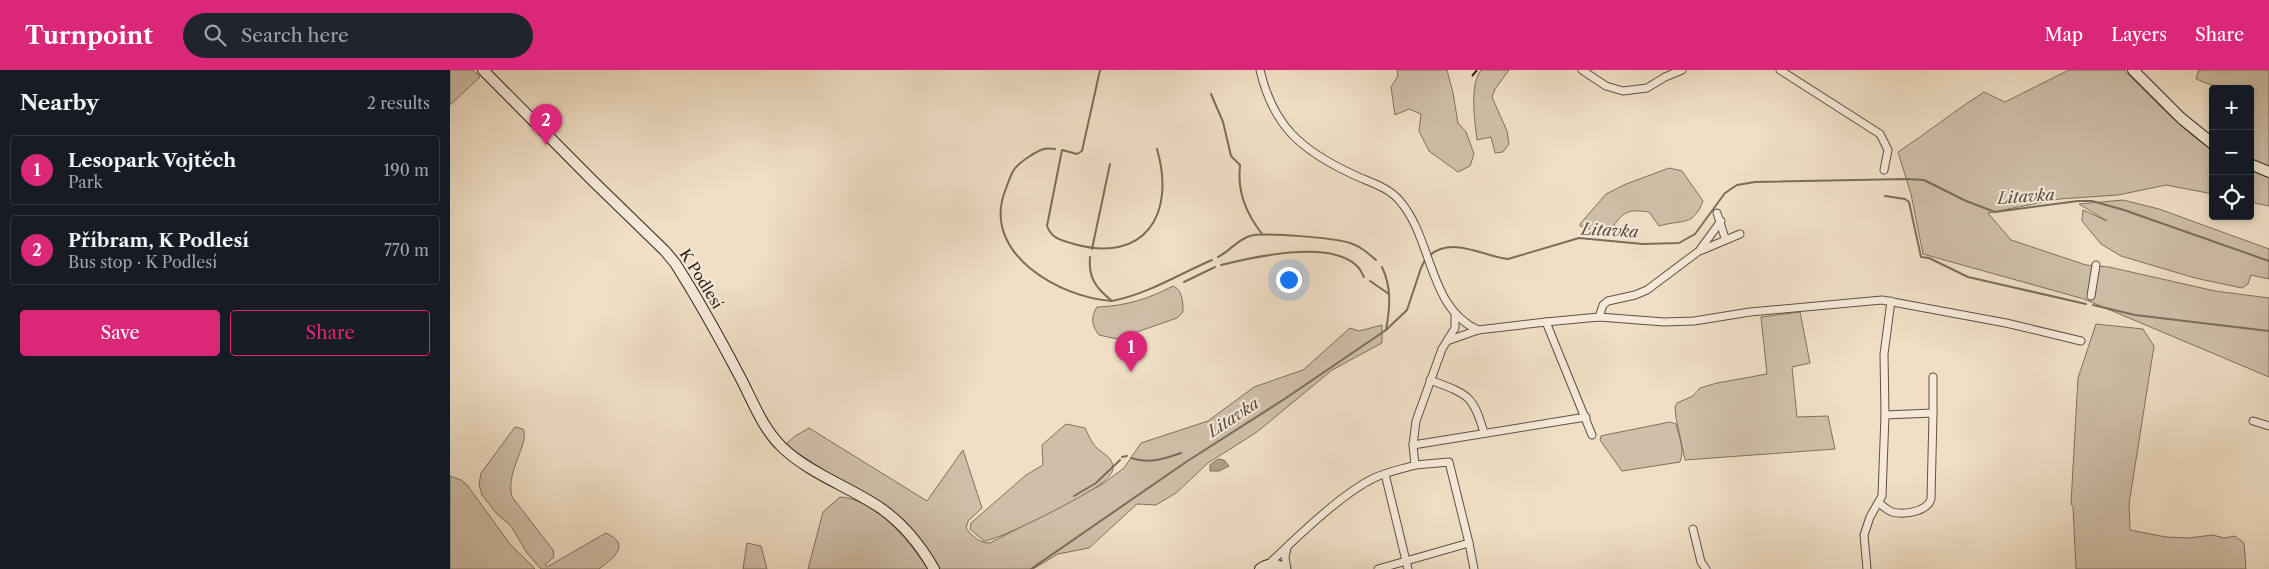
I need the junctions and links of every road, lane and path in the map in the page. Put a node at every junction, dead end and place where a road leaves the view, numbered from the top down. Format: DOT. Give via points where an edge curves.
graph roads {
  1 [pos="484,70"];
  2 [pos="1260,70"];
  3 [pos="1582,70"];
  4 [pos="1682,70"];
  5 [pos="1780,70"];
  6 [pos="2133,70"];
  7 [pos="2209,141"];
  8 [pos="2254,166"];
  9 [pos="1884,170"];
  10 [pos="2269,172"];
  11 [pos="1717,213"];
  12 [pos="1721,221"];
  13 [pos="1740,234"];
  14 [pos="1726,238"];
  15 [pos="1699,251"];
  16 [pos="2096,265"];
  17 [pos="2091,296"];
  18 [pos="1891,301"];
  19 [pos="1455,316"];
  20 [pos="1599,317"];
  21 [pos="1546,322"];
  22 [pos="1478,330"];
  23 [pos="2081,340"];
  24 [pos="1446,341"];
  25 [pos="1933,377"];
  26 [pos="1430,380"];
  27 [pos="1933,413"];
  28 [pos="1885,415"];
  29 [pos="1586,417"];
  30 [pos="2253,421"];
  31 [pos="2269,426"];
  32 [pos="1484,433"];
  33 [pos="1592,435"];
  34 [pos="1413,444"];
  35 [pos="1415,465"];
  36 [pos="1385,474"];
  37 [pos="1879,503"];
  38 [pos="1693,529"];
  39 [pos="1469,544"];
  40 [pos="1287,548"];
  41 [pos="1407,565"];
  42 [pos="1264,567"];
  43 [pos="934,569"];
  44 [pos="1286,569"];
  45 [pos="1378,569"];
  46 [pos="1474,569"];
  47 [pos="1706,569"];
  48 [pos="1867,569"];
  1 -- 43 [label="street, K Podlesí" via="592,181 666,251 698,300 768,430 782,447 896,521 913,538"];
  2 -- 19 [label="street" via="1274,111 1290,132 1331,162 1390,192 1405,209 1426,248 1443,296"];
  3 -- 4 [label="street" via="1606,86 1623,91 1647,88"];
  5 -- 9 [label="street" via="1880,134 1888,150"];
  6 -- 7 [label="street" via="2180,118"];
  8 -- 10 [label="street"];
  11 -- 12 [label="street"];
  12 -- 14 [label="street"];
  12 -- 15 [label="street"];
  13 -- 14 [label="street"];
  14 -- 15 [label="street"];
  15 -- 20 [label="street" via="1641,293 1608,301"];
  16 -- 17 [label="street"];
  18 -- 20 [label="street" via="1750,312 1694,321"];
  18 -- 23 [label="street"];
  18 -- 28 [label="street" via="1884,354"];
  19 -- 22 [label="street"];
  19 -- 24 [label="street" via="1455,328"];
  20 -- 21 [label="street"];
  21 -- 22 [label="street"];
  21 -- 29 [label="street"];
  22 -- 24 [label="street"];
  24 -- 26 [label="street"];
  25 -- 27 [label="street"];
  26 -- 32 [label="street" via="1462,392 1469,398 1476,407"];
  26 -- 34 [label="street" via="1416,421"];
  27 -- 28 [label="street"];
  27 -- 37 [label="street" via="1929,504 1922,509 1895,512"];
  28 -- 37 [label="street" via="1882,496"];
  29 -- 32 [label="street"];
  29 -- 33 [label="street"];
  30 -- 31 [label="street"];
  32 -- 34 [label="street"];
  34 -- 35 [label="street"];
  35 -- 36 [label="street"];
  35 -- 39 [label="street" via="1450,462"];
  36 -- 40 [label="street" via="1357,489"];
  36 -- 41 [label="street"];
  37 -- 48 [label="street" via="1864,534"];
  38 -- 47 [label="street" via="1701,562"];
  39 -- 41 [label="street"];
  39 -- 46 [label="street"];
  40 -- 42 [label="street"];
  40 -- 44 [label="street"];
  41 -- 45 [label="street"];
  42 -- 44 [label="street" via="1274,564"];
}
